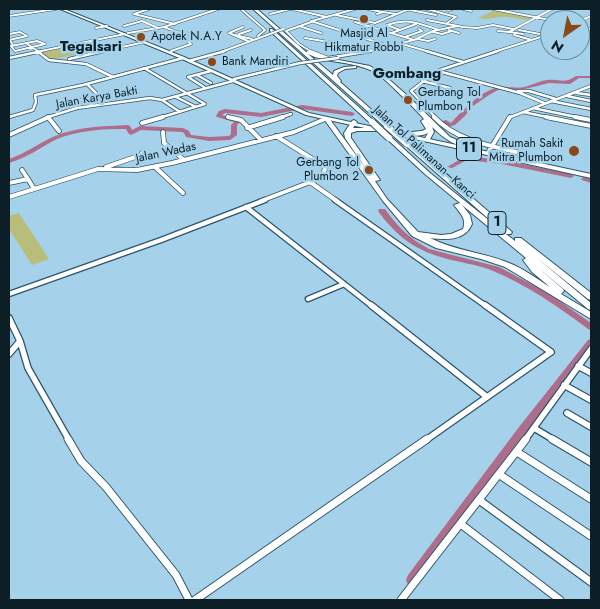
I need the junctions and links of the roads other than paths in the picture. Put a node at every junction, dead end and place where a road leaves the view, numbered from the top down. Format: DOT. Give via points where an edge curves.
graph roads {
  1 [pos="56,9"];
  2 [pos="64,9"];
  3 [pos="149,9"];
  4 [pos="218,9"];
  5 [pos="241,9"];
  6 [pos="248,9"];
  7 [pos="255,9"];
  8 [pos="291,9"];
  9 [pos="355,9"];
  10 [pos="368,9"];
  11 [pos="407,9"];
  12 [pos="426,9"];
  13 [pos="442,9"];
  14 [pos="452,9"];
  15 [pos="463,9"];
  16 [pos="494,9"];
  17 [pos="552,9"];
  18 [pos="448,10"];
  19 [pos="435,11"];
  20 [pos="471,11"];
  21 [pos="382,12"];
  22 [pos="442,12"];
  23 [pos="270,14"];
  24 [pos="336,14"];
  25 [pos="377,14"];
  26 [pos="395,15"];
  27 [pos="436,15"];
  28 [pos="9,16"];
  29 [pos="84,16"];
  30 [pos="328,17"];
  31 [pos="535,17"];
  32 [pos="540,18"];
  33 [pos="358,20"];
  34 [pos="399,20"];
  35 [pos="427,20"];
  36 [pos="312,21"];
  37 [pos="381,22"];
  38 [pos="420,22"];
  39 [pos="376,23"];
  40 [pos="175,24"];
  41 [pos="391,24"];
  42 [pos="446,24"];
  43 [pos="387,25"];
  44 [pos="107,26"];
  45 [pos="124,26"];
  46 [pos="298,26"];
  47 [pos="458,26"];
  48 [pos="164,27"];
  49 [pos="243,27"];
  50 [pos="463,27"];
  51 [pos="9,28"];
  52 [pos="96,28"];
  53 [pos="159,28"];
  54 [pos="419,29"];
  55 [pos="513,29"];
  56 [pos="251,30"];
  57 [pos="400,30"];
  58 [pos="439,30"];
  59 [pos="450,30"];
  60 [pos="472,30"];
  61 [pos="498,31"];
  62 [pos="283,32"];
  63 [pos="433,32"];
  64 [pos="509,32"];
  65 [pos="321,33"];
  66 [pos="391,33"];
  67 [pos="460,33"];
  68 [pos="12,34"];
  69 [pos="127,34"];
  70 [pos="189,34"];
  71 [pos="238,34"];
  72 [pos="523,34"];
  73 [pos="235,35"];
  74 [pos="513,35"];
  75 [pos="540,35"];
  76 [pos="25,37"];
  77 [pos="407,37"];
  78 [pos="424,37"];
  79 [pos="16,38"];
  80 [pos="184,38"];
  81 [pos="305,38"];
  82 [pos="540,38"];
  83 [pos="252,39"];
  84 [pos="416,39"];
  85 [pos="435,39"];
  86 [pos="9,40"];
  87 [pos="441,40"];
  88 [pos="532,40"];
  89 [pos="31,42"];
  90 [pos="144,42"];
  91 [pos="247,42"];
  92 [pos="25,43"];
  93 [pos="402,44"];
  94 [pos="13,45"];
  95 [pos="388,46"];
  96 [pos="33,50"];
  97 [pos="361,51"];
  98 [pos="171,52"];
  99 [pos="346,55"];
  100 [pos="9,58"];
  101 [pos="183,58"];
  102 [pos="69,59"];
  103 [pos="190,61"];
  104 [pos="463,62"];
  105 [pos="144,68"];
  106 [pos="210,70"];
  107 [pos="437,71"];
  108 [pos="197,74"];
  109 [pos="113,77"];
  110 [pos="233,80"];
  111 [pos="422,81"];
  112 [pos="211,83"];
  113 [pos="87,84"];
  114 [pos="591,86"];
  115 [pos="204,87"];
  116 [pos="514,91"];
  117 [pos="445,92"];
  118 [pos="576,92"];
  119 [pos="189,93"];
  120 [pos="97,94"];
  121 [pos="354,95"];
  122 [pos="176,96"];
  123 [pos="564,96"];
  124 [pos="591,96"];
  125 [pos="556,99"];
  126 [pos="162,100"];
  127 [pos="407,100"];
  128 [pos="551,101"];
  129 [pos="591,101"];
  130 [pos="544,103"];
  131 [pos="92,105"];
  132 [pos="58,106"];
  133 [pos="196,107"];
  134 [pos="531,108"];
  135 [pos="294,109"];
  136 [pos="591,109"];
  137 [pos="180,112"];
  138 [pos="522,112"];
  139 [pos="48,116"];
  140 [pos="572,116"];
  141 [pos="9,117"];
  142 [pos="228,117"];
  143 [pos="326,120"];
  144 [pos="591,120"];
  145 [pos="569,121"];
  146 [pos="142,123"];
  147 [pos="350,123"];
  148 [pos="431,126"];
  149 [pos="591,126"];
  150 [pos="247,128"];
  151 [pos="376,129"];
  152 [pos="59,132"];
  153 [pos="163,132"];
  154 [pos="294,132"];
  155 [pos="10,133"];
  156 [pos="347,133"];
  157 [pos="410,134"];
  158 [pos="276,136"];
  159 [pos="260,139"];
  160 [pos="284,140"];
  161 [pos="430,140"];
  162 [pos="344,142"];
  163 [pos="407,144"];
  164 [pos="467,146"];
  165 [pos="490,149"];
  166 [pos="142,153"];
  167 [pos="184,160"];
  168 [pos="155,167"];
  169 [pos="103,168"];
  170 [pos="22,170"];
  171 [pos="428,174"];
  172 [pos="591,175"];
  173 [pos="28,179"];
  174 [pos="310,182"];
  175 [pos="9,184"];
  176 [pos="34,190"];
  177 [pos="183,193"];
  178 [pos="9,197"];
  179 [pos="246,207"];
  180 [pos="344,284"];
  181 [pos="9,294"];
  182 [pos="591,297"];
  183 [pos="308,299"];
  184 [pos="589,312"];
  185 [pos="9,318"];
  186 [pos="19,343"];
  187 [pos="9,348"];
  188 [pos="591,350"];
  189 [pos="9,354"];
  190 [pos="578,366"];
  191 [pos="591,373"];
  192 [pos="564,385"];
  193 [pos="487,397"];
  194 [pos="591,400"];
  195 [pos="567,413"];
  196 [pos="591,427"];
  197 [pos="534,428"];
  198 [pos="518,452"];
  199 [pos="591,462"];
  200 [pos="500,474"];
  201 [pos="591,499"];
  202 [pos="479,500"];
  203 [pos="462,525"];
  204 [pos="591,536"];
  205 [pos="591,582"];
  206 [pos="189,600"];
  207 [pos="195,600"];
  208 [pos="401,600"];
  209 [pos="560,600"];
  1 -- 28 [label="street"];
  2 -- 29 [label="highway, 11"];
  3 -- 40 [label="street" via="134,14"];
  4 -- 40 [label="street"];
  5 -- 83 [label="street" via="266,31"];
  6 -- 171 [label="highway, Jalan Tol Palimanan–Kanci / 1, bridge"];
  7 -- 62 [label="highway, Jalan Tol Palimanan–Kanci / 1"];
  8 -- 23 [label="street"];
  8 -- 30 [label="street"];
  9 -- 24 [label="street"];
  10 -- 21 [label="street"];
  11 -- 26 [label="street"];
  11 -- 27 [label="street"];
  12 -- 19 [label="street"];
  13 -- 19 [label="street"];
  14 -- 18 [label="street"];
  15 -- 20 [label="street"];
  16 -- 31 [label="street"];
  17 -- 31 [label="street"];
  19 -- 22 [label="street"];
  21 -- 25 [label="street"];
  21 -- 26 [label="street"];
  22 -- 27 [label="street"];
  22 -- 42 [label="street" via="456,17"];
  24 -- 30 [label="street"];
  24 -- 33 [label="street"];
  26 -- 34 [label="street" via="400,17"];
  26 -- 37 [label="street"];
  27 -- 35 [label="street"];
  29 -- 44 [label="highway, 11"];
  29 -- 69 [label="highway, 11"];
  30 -- 36 [label="street"];
  31 -- 32 [label="street"];
  31 -- 55 [label="street"];
  33 -- 39 [label="street"];
  33 -- 66 [label="street" via="355,22"];
  34 -- 38 [label="street"];
  34 -- 41 [label="street"];
  35 -- 38 [label="street"];
  35 -- 42 [label="street"];
  36 -- 46 [label="street"];
  36 -- 62 [label="street"];
  36 -- 95 [label="street"];
  37 -- 39 [label="street"];
  37 -- 41 [label="street"];
  38 -- 57 [label="street"];
  38 -- 58 [label="street"];
  39 -- 43 [label="street"];
  40 -- 48 [label="street"];
  41 -- 43 [label="street"];
  42 -- 47 [label="street"];
  43 -- 57 [label="street"];
  44 -- 52 [label="street"];
  44 -- 69 [label="highway, 11"];
  45 -- 53 [label="street" via="143,21"];
  46 -- 65 [label="street"];
  46 -- 99 [label="street" via="286,31 312,52 329,58"];
  47 -- 50 [label="street"];
  47 -- 59 [label="street"];
  48 -- 53 [label="street"];
  48 -- 70 [label="street"];
  49 -- 73 [label="street" via="229,33"];
  50 -- 55 [label="street" via="493,25"];
  50 -- 60 [label="street"];
  51 -- 68 [label="street"];
  53 -- 69 [label="street"];
  54 -- 77 [label="street" via="422,30"];
  55 -- 64 [label="street"];
  55 -- 75 [label="street"];
  56 -- 71 [label="street"];
  57 -- 66 [label="street"];
  58 -- 59 [label="street"];
  58 -- 63 [label="street"];
  59 -- 63 [label="street" via="442,34"];
  59 -- 67 [label="street"];
  61 -- 64 [label="street"];
  62 -- 91 [label="street, bridge"];
  62 -- 121 [label="highway, Jalan Tol Palimanan–Kanci / 1"];
  62 -- 127 [label="highway" via="317,56 373,70"];
  63 -- 78 [label="street"];
  64 -- 72 [label="street"];
  66 -- 77 [label="street"];
  68 -- 76 [label="street" via="20,32"];
  68 -- 79 [label="street"];
  69 -- 90 [label="highway, 11"];
  69 -- 96 [label="street" via="84,44"];
  69 -- 98 [label="highway, 11"];
  71 -- 73 [label="street"];
  71 -- 83 [label="street"];
  73 -- 91 [label="street"];
  74 -- 88 [label="street"];
  76 -- 79 [label="street"];
  76 -- 89 [label="street"];
  77 -- 84 [label="street"];
  78 -- 84 [label="street"];
  78 -- 85 [label="street"];
  79 -- 86 [label="street"];
  80 -- 98 [label="street" via="191,44"];
  81 -- 97 [label="street"];
  82 -- 88 [label="street"];
  83 -- 91 [label="street"];
  84 -- 85 [label="street"];
  84 -- 93 [label="street"];
  85 -- 87 [label="street"];
  86 -- 94 [label="street"];
  88 -- 104 [label="street"];
  89 -- 92 [label="street"];
  89 -- 96 [label="street" via="45,44"];
  90 -- 101 [label="highway, 11"];
  90 -- 102 [label="street"];
  91 -- 103 [label="street"];
  92 -- 94 [label="street"];
  92 -- 96 [label="street"];
  93 -- 95 [label="street"];
  93 -- 104 [label="street"];
  94 -- 96 [label="street" via="15,50"];
  95 -- 97 [label="street"];
  96 -- 100 [label="street"];
  96 -- 109 [label="street" via="49,60 86,64"];
  97 -- 99 [label="street"];
  98 -- 103 [label="highway, 11"];
  99 -- 110 [label="street, Jalan Karya Bakti, bridge" via="247,74"];
  101 -- 103 [label="highway, 11"];
  101 -- 105 [label="street"];
  103 -- 106 [label="highway, 11"];
  104 -- 107 [label="street"];
  105 -- 109 [label="street"];
  105 -- 119 [label="street, Jalan Karya Bakti"];
  106 -- 108 [label="street"];
  106 -- 110 [label="highway, 11"];
  107 -- 111 [label="street"];
  107 -- 116 [label="street"];
  108 -- 112 [label="street"];
  108 -- 115 [label="street" via="188,78"];
  109 -- 113 [label="street"];
  110 -- 119 [label="street, Jalan Karya Bakti"];
  110 -- 135 [label="highway, 11"];
  111 -- 117 [label="street" via="450,88"];
  111 -- 165 [label="street" via="411,91 442,125 462,138"];
  113 -- 120 [label="street"];
  113 -- 141 [label="street" via="35,95 32,111"];
  114 -- 118 [label="street"];
  116 -- 125 [label="street" via="529,91"];
  116 -- 130 [label="street"];
  118 -- 123 [label="street"];
  118 -- 124 [label="street"];
  119 -- 122 [label="street, Jalan Karya Bakti"];
  119 -- 133 [label="street, Jalan Karya Bakti" via="205,104"];
  121 -- 127 [label="highway" via="336,78 338,70 352,67 372,70"];
  121 -- 163 [label="highway, Jalan Tol Palimanan–Kanci / 1, bridge"];
  122 -- 126 [label="street, Jalan Karya Bakti"];
  122 -- 133 [label="street"];
  123 -- 125 [label="street"];
  123 -- 129 [label="street"];
  125 -- 128 [label="street"];
  126 -- 131 [label="street, Jalan Karya Bakti" via="150,98"];
  126 -- 137 [label="street"];
  127 -- 148 [label="highway"];
  128 -- 130 [label="street"];
  128 -- 136 [label="street"];
  130 -- 134 [label="street"];
  131 -- 132 [label="street" via="83,99"];
  131 -- 139 [label="street, Jalan Karya Bakti"];
  133 -- 137 [label="street"];
  134 -- 138 [label="street"];
  134 -- 140 [label="street"];
  135 -- 143 [label="highway, 11"];
  135 -- 150 [label="street"];
  137 -- 146 [label="street"];
  138 -- 145 [label="street"];
  138 -- 165 [label="street" via="510,117"];
  139 -- 152 [label="street"];
  139 -- 155 [label="street, Jalan Karya Bakti"];
  140 -- 144 [label="street"];
  140 -- 145 [label="street"];
  142 -- 150 [label="street" via="241,120"];
  143 -- 147 [label="highway, 11"];
  143 -- 154 [label="street, Jalan Wadas"];
  143 -- 162 [label="highway"];
  145 -- 149 [label="street"];
  147 -- 151 [label="highway, 11"];
  147 -- 156 [label="highway"];
  147 -- 157 [label="highway, 11"];
  147 -- 162 [label="highway" via="343,132"];
  148 -- 157 [label="highway" via="424,133"];
  148 -- 161 [label="highway"];
  148 -- 164 [label="highway"];
  150 -- 159 [label="street"];
  151 -- 156 [label="highway" via="356,129"];
  151 -- 161 [label="highway, 11"];
  153 -- 167 [label="street" via="164,143"];
  154 -- 158 [label="street, Jalan Wadas"];
  154 -- 160 [label="street"];
  156 -- 171 [label="highway" via="413,229 434,237 462,234 469,224 467,216"];
  157 -- 161 [label="highway, 11"];
  158 -- 159 [label="street, Jalan Wadas"];
  158 -- 160 [label="street"];
  159 -- 167 [label="street, Jalan Wadas"];
  160 -- 174 [label="street" via="324,166 322,176"];
  161 -- 164 [label="highway, 11"];
  161 -- 172 [label="highway, 11"];
  162 -- 184 [label="highway" via="385,200 415,234 439,246 508,265"];
  163 -- 182 [label="highway, Jalan Tol Palimanan–Kanci / 1" via="492,220"];
  164 -- 165 [label="highway, 11"];
  165 -- 172 [label="highway, 11"];
  166 -- 169 [label="street"];
  167 -- 168 [label="street, Jalan Wadas"];
  168 -- 169 [label="street, Jalan Wadas"];
  168 -- 177 [label="street"];
  169 -- 176 [label="street, Jalan Wadas"];
  170 -- 173 [label="street"];
  171 -- 184 [label="highway, Jalan Tol Palimanan–Kanci / 1" via="520,249 536,270"];
  173 -- 175 [label="street"];
  173 -- 176 [label="street"];
  174 -- 179 [label="street"];
  174 -- 193 [label="street" via="551,352"];
  176 -- 178 [label="street, Jalan Wadas"];
  179 -- 180 [label="street"];
  179 -- 181 [label="street"];
  180 -- 183 [label="street"];
  180 -- 193 [label="street"];
  185 -- 186 [label="street"];
  186 -- 187 [label="street"];
  186 -- 189 [label="street"];
  186 -- 206 [label="street" via="28,368 81,461 176,574"];
  188 -- 190 [label="street"];
  190 -- 191 [label="street"];
  190 -- 192 [label="street"];
  192 -- 194 [label="street"];
  192 -- 197 [label="street"];
  193 -- 207 [label="street"];
  195 -- 196 [label="street"];
  197 -- 198 [label="street"];
  197 -- 199 [label="street"];
  198 -- 200 [label="street"];
  198 -- 201 [label="street"];
  200 -- 202 [label="street"];
  200 -- 204 [label="street"];
  202 -- 203 [label="street"];
  202 -- 205 [label="street"];
  203 -- 208 [label="street"];
  203 -- 209 [label="street"];
}
